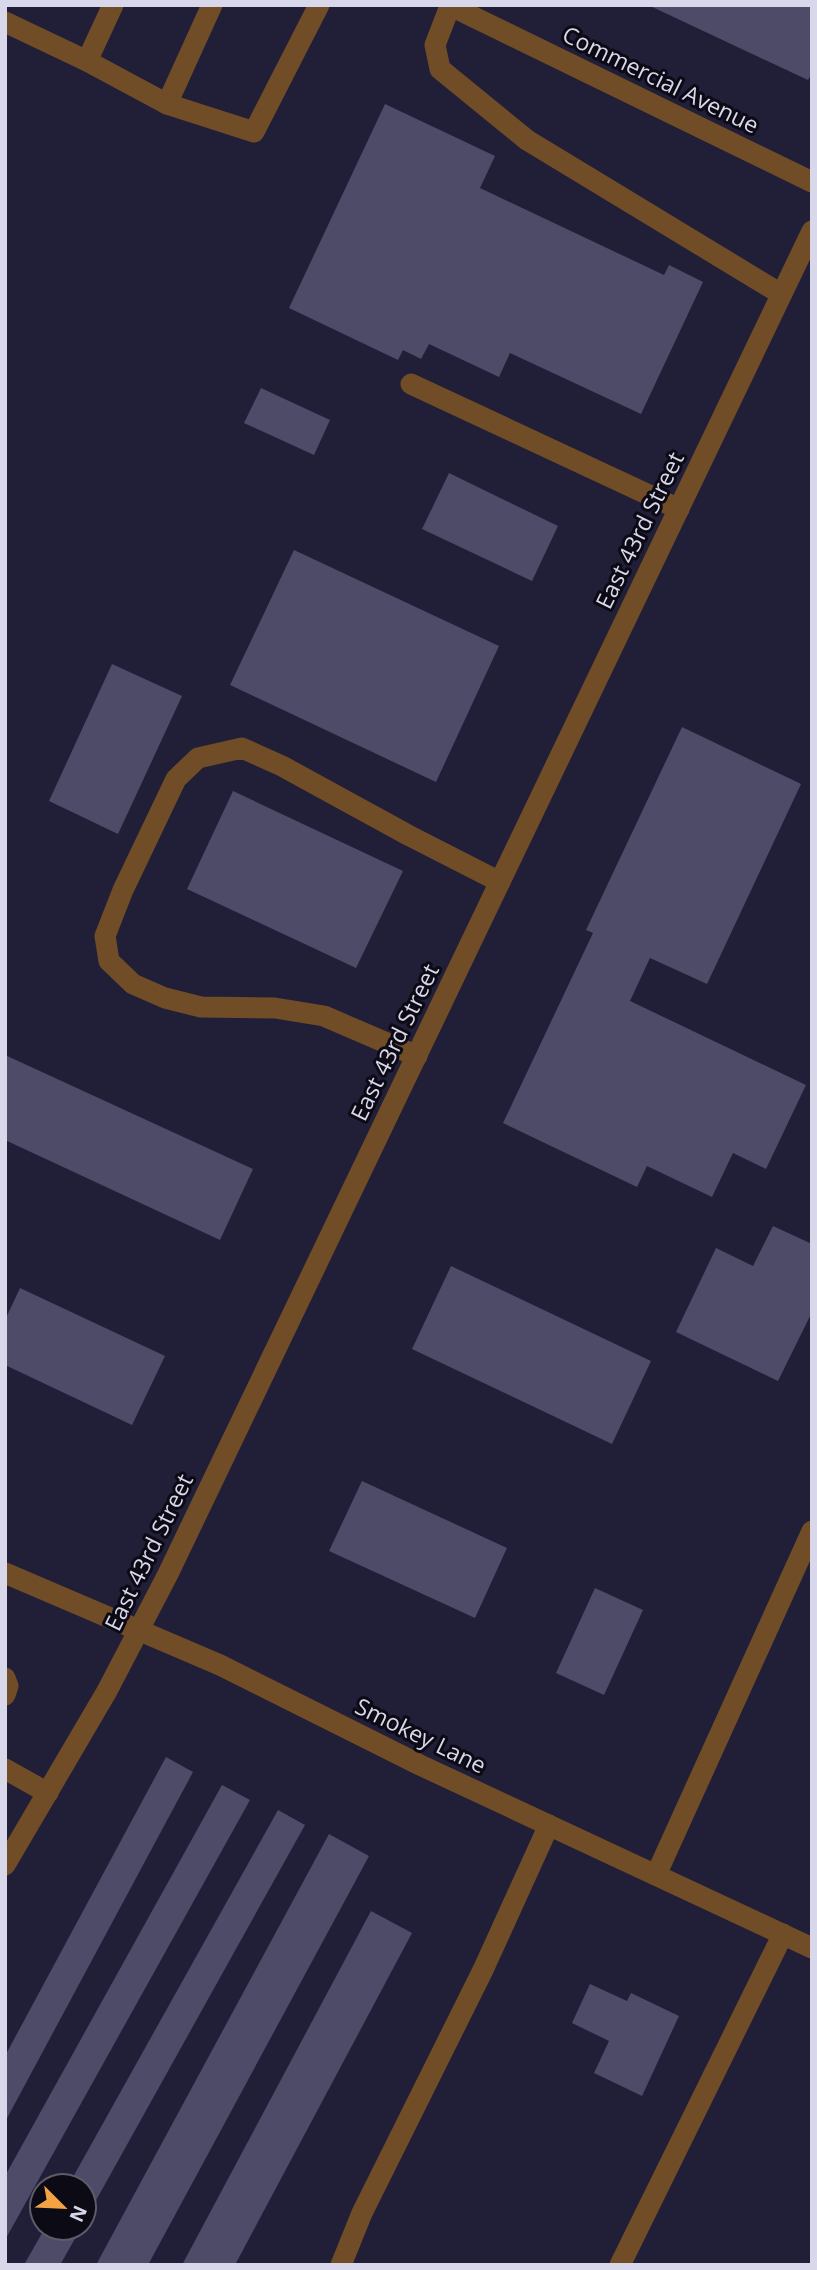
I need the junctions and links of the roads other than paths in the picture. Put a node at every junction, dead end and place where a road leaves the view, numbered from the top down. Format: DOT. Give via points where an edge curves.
graph roads {
  1 [pos="113,5"];
  2 [pos="212,5"];
  3 [pos="318,5"];
  4 [pos="450,6"];
  5 [pos="5,22"];
  6 [pos="87,61"];
  7 [pos="167,104"];
  8 [pos="812,182"];
  9 [pos="812,231"];
  10 [pos="781,294"];
  11 [pos="411,384"];
  12 [pos="679,509"];
  13 [pos="500,882"];
  14 [pos="416,1056"];
  15 [pos="812,1531"];
  16 [pos="5,1573"];
  17 [pos="139,1630"];
  18 [pos="5,1678"];
  19 [pos="5,1695"];
  20 [pos="5,1769"];
  21 [pos="48,1793"];
  22 [pos="549,1825"];
  23 [pos="5,1865"];
  24 [pos="656,1875"];
  25 [pos="783,1934"];
  26 [pos="812,1948"];
  27 [pos="341,2265"];
  28 [pos="620,2265"];
  1 -- 6 [label="street"];
  2 -- 7 [label="street"];
  3 -- 7 [label="street" via="254,132"];
  4 -- 8 [label="street, Commercial Avenue"];
  4 -- 10 [label="street" via="435,45 440,69 527,140"];
  5 -- 6 [label="street"];
  6 -- 7 [label="street"];
  9 -- 10 [label="street, East 43rd Street"];
  10 -- 12 [label="street, East 43rd Street"];
  11 -- 12 [label="street"];
  12 -- 13 [label="street, East 43rd Street"];
  13 -- 14 [label="street, East 43rd Street"];
  13 -- 14 [label="street" via="243,748 198,758 176,779 105,936 109,961 133,985 165,998 201,1007 275,1008 324,1016"];
  14 -- 17 [label="street, East 43rd Street"];
  15 -- 24 [label="street"];
  16 -- 17 [label="street, Smokey Lane"];
  17 -- 21 [label="street, East 43rd Street"];
  17 -- 22 [label="street, Smokey Lane"];
  18 -- 19 [label="street"];
  20 -- 21 [label="street"];
  21 -- 23 [label="street, East 43rd Street"];
  22 -- 24 [label="street, Smokey Lane"];
  22 -- 27 [label="street"];
  24 -- 25 [label="street, Smokey Lane"];
  25 -- 26 [label="street, Smokey Lane"];
  25 -- 28 [label="street"];
}
